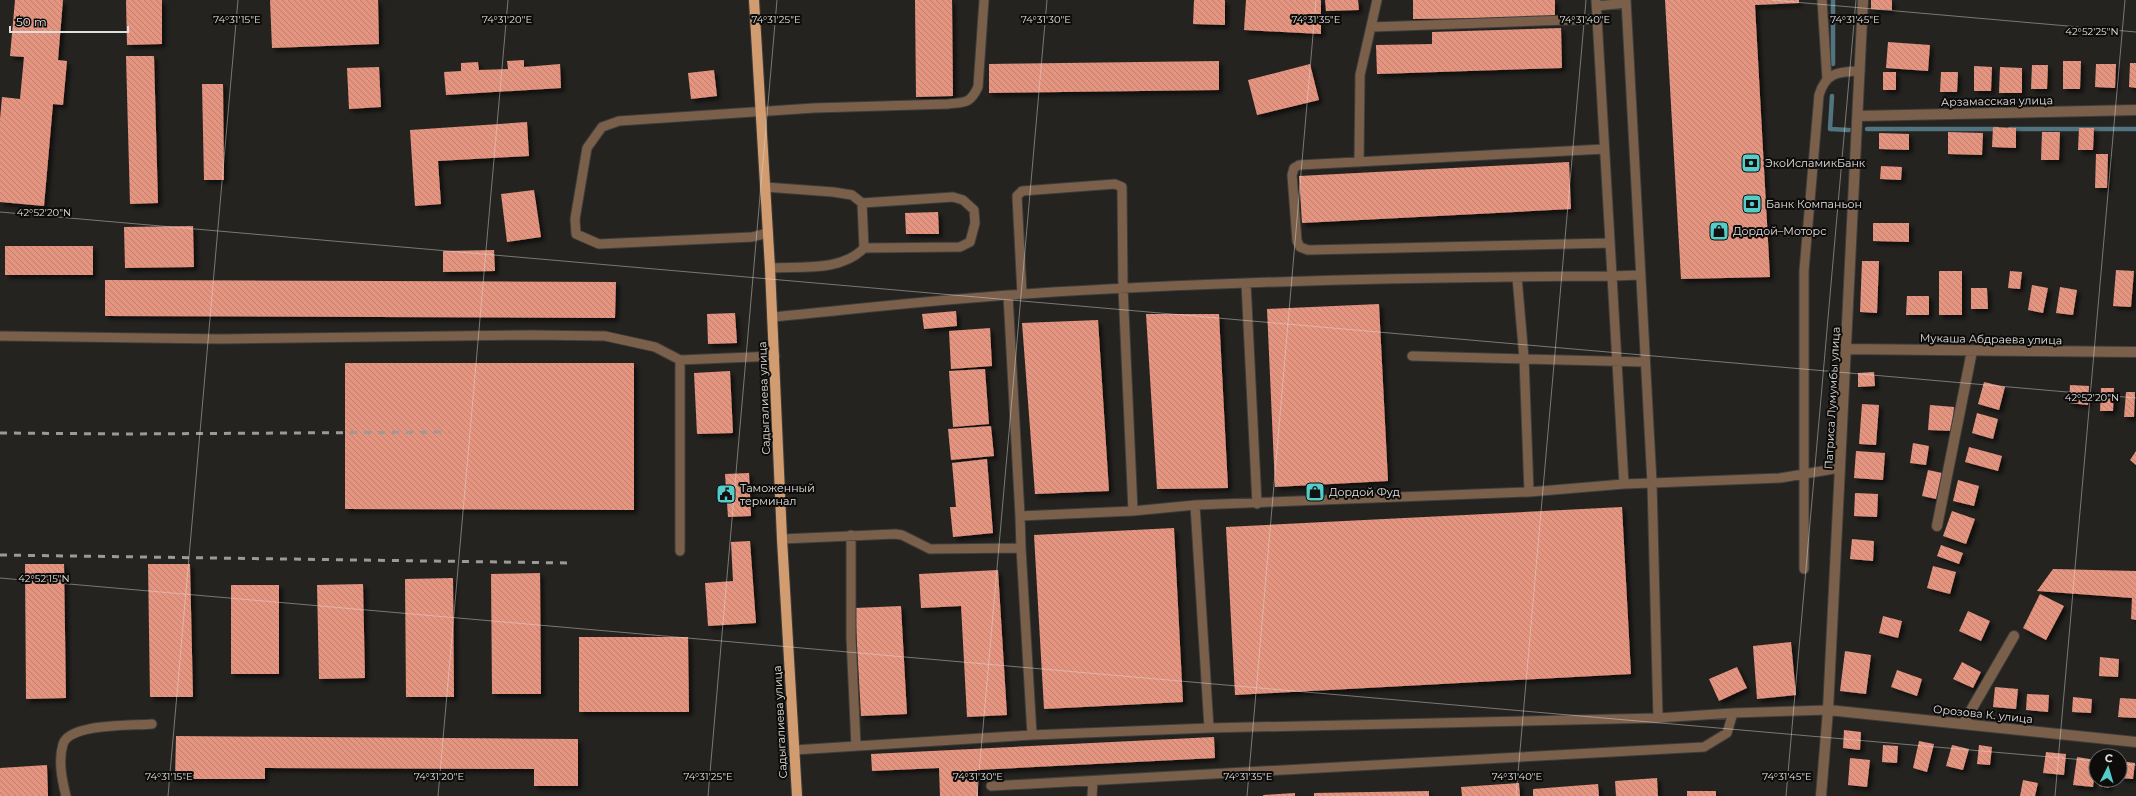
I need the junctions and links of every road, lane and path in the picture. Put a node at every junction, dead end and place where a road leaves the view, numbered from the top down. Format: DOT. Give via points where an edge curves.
graph roads {
  1 [pos="754,0"];
  2 [pos="984,0"];
  3 [pos="1377,0"];
  4 [pos="1822,0"];
  5 [pos="1863,0"];
  6 [pos="1626,1"];
  7 [pos="1597,3"];
  8 [pos="1598,19"];
  9 [pos="1372,27"];
  10 [pos="1860,71"];
  11 [pos="1827,79"];
  12 [pos="2136,110"];
  13 [pos="760,112"];
  14 [pos="1858,116"];
  15 [pos="1604,148"];
  16 [pos="1360,162"];
  17 [pos="765,187"];
  18 [pos="862,203"];
  19 [pos="768,233"];
  20 [pos="1610,244"];
  21 [pos="864,248"];
  22 [pos="770,268"];
  23 [pos="1612,276"];
  24 [pos="1640,276"];
  25 [pos="1517,277"];
  26 [pos="1246,283"];
  27 [pos="1123,288"];
  28 [pos="1022,294"];
  29 [pos="1008,295"];
  30 [pos="772,317"];
  31 [pos="0,336"];
  32 [pos="1846,349"];
  33 [pos="1972,351"];
  34 [pos="2136,352"];
  35 [pos="775,356"];
  36 [pos="1412,356"];
  37 [pos="1524,358"];
  38 [pos="680,360"];
  39 [pos="1616,362"];
  40 [pos="1645,362"];
  41 [pos="1840,468"];
  42 [pos="1804,474"];
  43 [pos="1652,483"];
  44 [pos="1624,484"];
  45 [pos="1529,492"];
  46 [pos="1257,504"];
  47 [pos="1195,505"];
  48 [pos="1133,511"];
  49 [pos="1020,516"];
  50 [pos="1937,526"];
  51 [pos="851,535"];
  52 [pos="782,539"];
  53 [pos="1021,548"];
  54 [pos="680,551"];
  55 [pos="1804,569"];
  56 [pos="2014,636"];
  57 [pos="1828,710"];
  58 [pos="1733,713"];
  59 [pos="1658,718"];
  60 [pos="152,724"];
  61 [pos="1963,724"];
  62 [pos="1209,728"];
  63 [pos="1032,735"];
  64 [pos="2136,742"];
  65 [pos="856,746"];
  66 [pos="794,750"];
  67 [pos="1093,781"];
  68 [pos="991,786"];
  69 [pos="66,796"];
  70 [pos="797,796"];
  71 [pos="1092,796"];
  72 [pos="1821,796"];
  1 -- 13 [label="main road, Садыгалиева улица"];
  2 -- 13 [label="lane" via="978,87 973,98 967,102"];
  3 -- 9 [label="lane"];
  4 -- 11 [label="lane"];
  5 -- 10 [label="street, Патриса Лумумбы улица"];
  6 -- 7 [label="lane"];
  6 -- 24 [label="lane"];
  7 -- 8 [label="lane"];
  8 -- 9 [label="lane"];
  8 -- 15 [label="lane"];
  9 -- 16 [label="lane" via="1360,76"];
  10 -- 11 [label="lane" via="1838,72"];
  10 -- 14 [label="street, Патриса Лумумбы улица"];
  11 -- 42 [label="lane" via="1819,95 1804,270"];
  12 -- 14 [label="street, Арзамасская улица"];
  13 -- 17 [label="main road, Садыгалиева улица"];
  13 -- 19 [label="lane" via="619,121 602,126 587,148 575,219 576,234 599,244 752,237"];
  14 -- 32 [label="street, Патриса Лумумбы улица"];
  15 -- 16 [label="lane"];
  15 -- 20 [label="lane"];
  16 -- 20 [label="lane" via="1299,165 1294,168 1292,182 1297,241 1300,247 1308,250"];
  17 -- 18 [label="lane" via="852,195"];
  17 -- 19 [label="main road, Садыгалиева улица"];
  18 -- 21 [label="lane"];
  18 -- 21 [label="lane" via="953,197 963,200 974,210 975,223 970,242 960,247"];
  19 -- 22 [label="main road, Садыгалиева улица"];
  20 -- 23 [label="lane"];
  21 -- 22 [label="lane" via="856,256 839,264"];
  22 -- 30 [label="main road, Садыгалиева улица"];
  23 -- 24 [label="lane"];
  23 -- 25 [label="lane"];
  23 -- 39 [label="lane"];
  24 -- 40 [label="lane"];
  25 -- 26 [label="lane"];
  25 -- 37 [label="lane"];
  26 -- 27 [label="lane"];
  26 -- 46 [label="lane"];
  27 -- 28 [label="lane"];
  27 -- 28 [label="lane" via="1122,187 1115,184 1022,191 1017,196"];
  27 -- 48 [label="lane"];
  28 -- 29 [label="lane"];
  29 -- 30 [label="lane"];
  29 -- 49 [label="lane"];
  30 -- 35 [label="main road, Садыгалиева улица"];
  31 -- 38 [label="lane" via="221,339 605,336 655,347"];
  32 -- 33 [label="street, Мукаша Абдраева улица"];
  32 -- 41 [label="street, Патриса Лумумбы улица"];
  33 -- 34 [label="street, Мукаша Абдраева улица"];
  33 -- 50 [label="street"];
  35 -- 38 [label="lane"];
  35 -- 52 [label="main road, Садыгалиева улица"];
  36 -- 37 [label="lane"];
  37 -- 39 [label="lane"];
  37 -- 45 [label="lane"];
  38 -- 54 [label="lane"];
  39 -- 40 [label="lane"];
  39 -- 44 [label="lane"];
  40 -- 43 [label="lane"];
  41 -- 42 [label="lane"];
  41 -- 57 [label="street, Патриса Лумумбы улица"];
  42 -- 43 [label="lane" via="1780,478"];
  42 -- 55 [label="lane"];
  43 -- 44 [label="lane"];
  43 -- 59 [label="lane"];
  44 -- 45 [label="lane"];
  45 -- 46 [label="lane"];
  46 -- 47 [label="lane"];
  47 -- 48 [label="lane"];
  47 -- 62 [label="lane"];
  48 -- 49 [label="lane"];
  49 -- 53 [label="lane"];
  51 -- 52 [label="lane"];
  51 -- 53 [label="lane" via="895,534 935,550"];
  51 -- 65 [label="lane" via="851,637"];
  52 -- 66 [label="main road, Садыгалиева улица"];
  53 -- 63 [label="lane"];
  56 -- 61 [label="street"];
  57 -- 58 [label="lane"];
  57 -- 61 [label="street, Орозова К. улица"];
  57 -- 72 [label="street, Патриса Лумумбы улица"];
  58 -- 59 [label="lane"];
  58 -- 67 [label="lane" via="1727,733 1704,747"];
  59 -- 62 [label="lane"];
  60 -- 69 [label="lane" via="83,729 71,734 63,743 61,757"];
  61 -- 64 [label="street, Орозова К. улица"];
  62 -- 63 [label="lane"];
  63 -- 65 [label="lane"];
  65 -- 66 [label="lane"];
  66 -- 70 [label="main road, Садыгалиева улица"];
  67 -- 68 [label="lane"];
  67 -- 71 [label="lane"];
}
